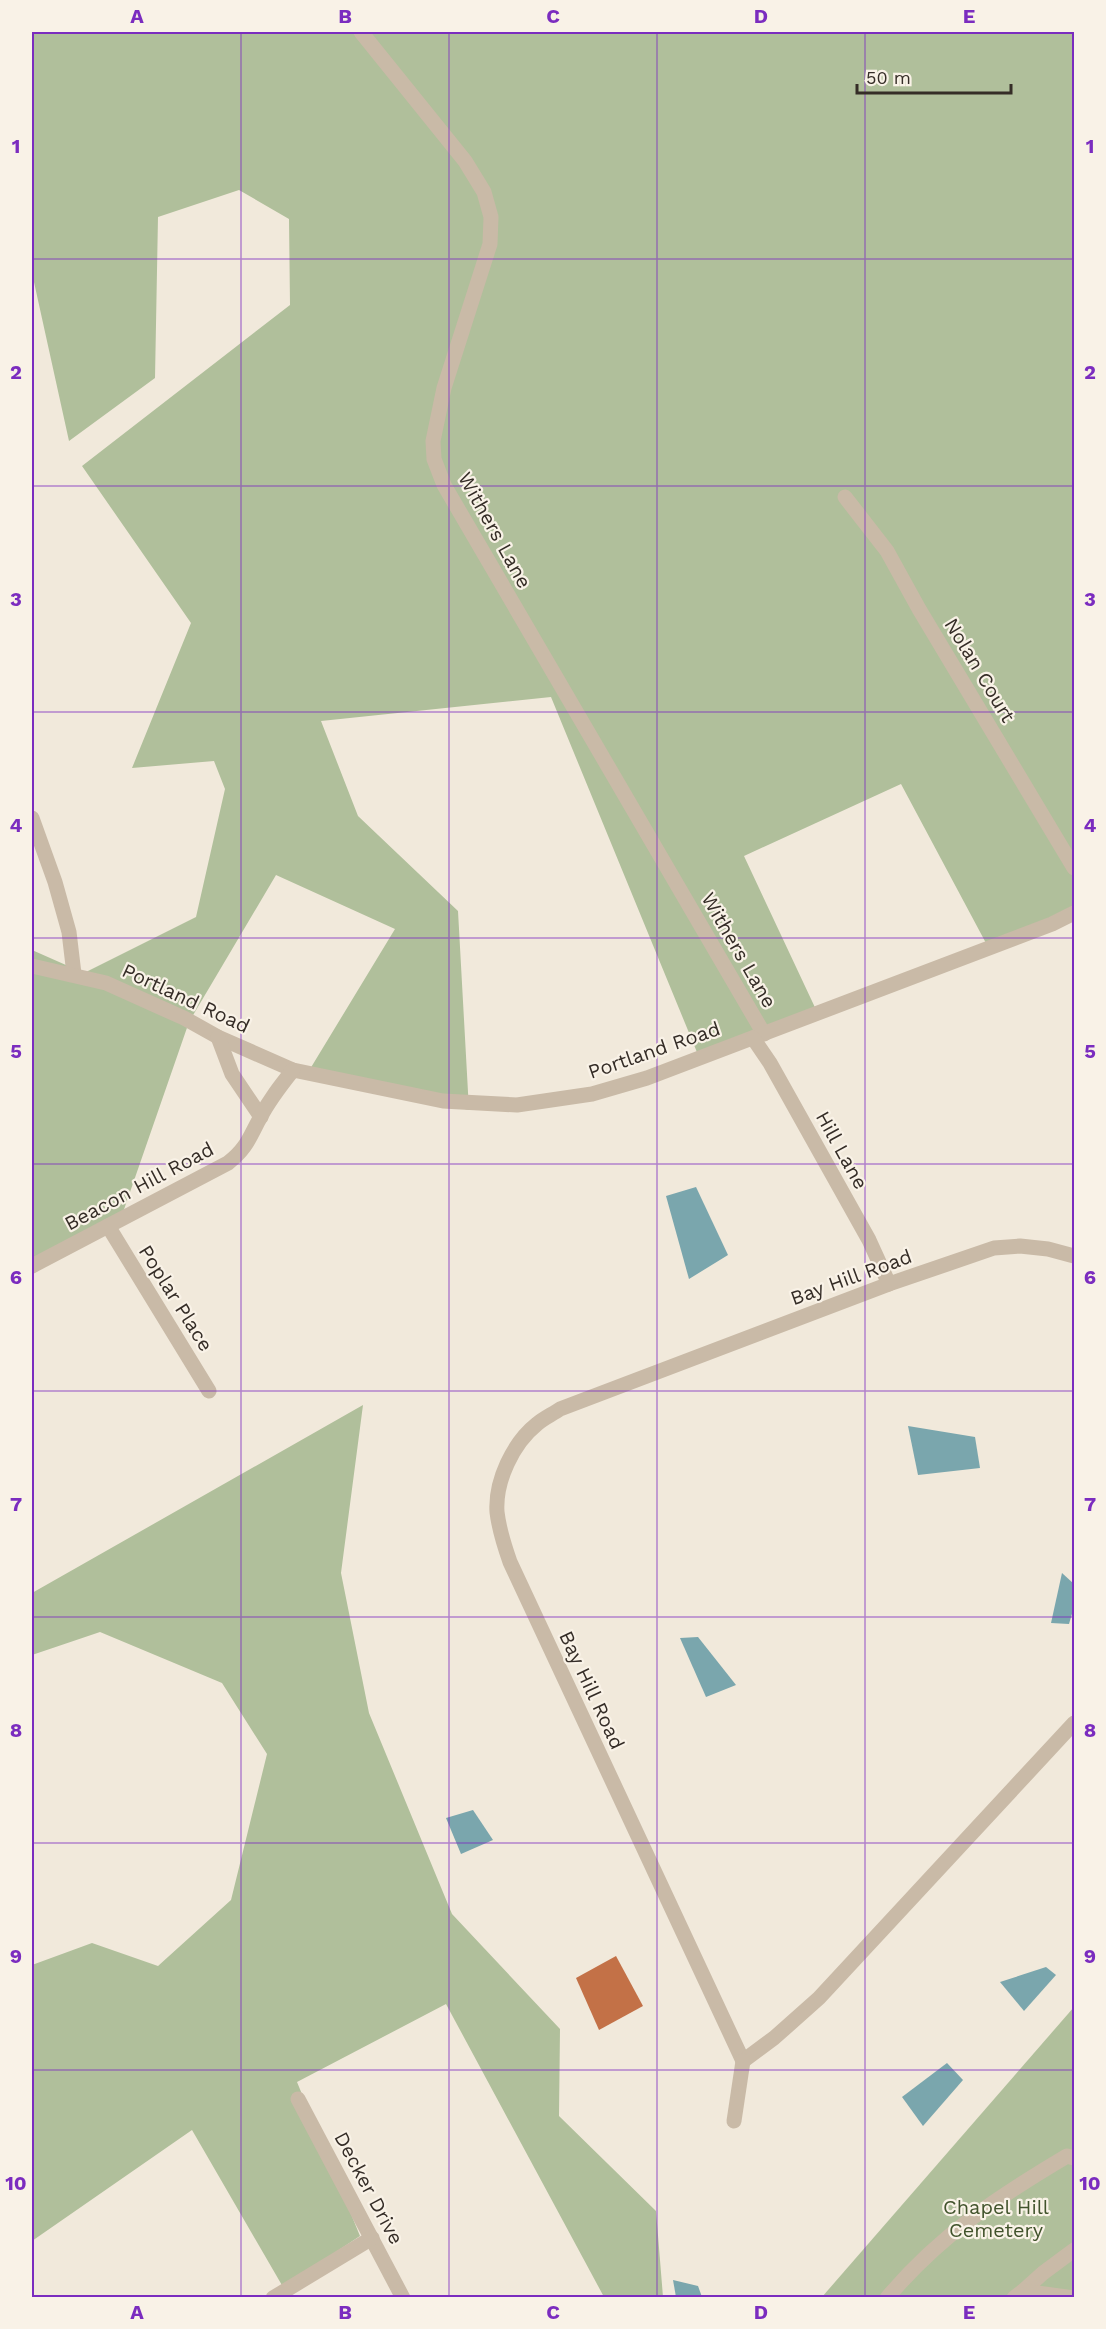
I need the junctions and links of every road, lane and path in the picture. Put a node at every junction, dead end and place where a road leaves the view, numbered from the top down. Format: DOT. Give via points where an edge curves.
graph roads {
  1 [pos="361,32"];
  2 [pos="845,497"];
  3 [pos="32,818"];
  4 [pos="1074,868"];
  5 [pos="1074,913"];
  6 [pos="32,966"];
  7 [pos="74,974"];
  8 [pos="759,1036"];
  9 [pos="218,1037"];
  10 [pos="293,1070"];
  11 [pos="261,1117"];
  12 [pos="108,1226"];
  13 [pos="1074,1256"];
  14 [pos="32,1266"];
  15 [pos="889,1284"];
  16 [pos="209,1391"];
  17 [pos="1074,1723"];
  18 [pos="743,2061"];
  19 [pos="298,2099"];
  20 [pos="734,2121"];
  21 [pos="1072,2155"];
  22 [pos="372,2238"];
  23 [pos="1074,2250"];
  24 [pos="1018,2294"];
  25 [pos="273,2298"];
  26 [pos="403,2298"];
  27 [pos="887,2298"];
  28 [pos="1074,2298"];
  1 -- 8 [label="street, Withers Lane" via="465,161 484,192 491,217 490,244 444,388 433,441 434,459 444,485"];
  2 -- 4 [label="street, Nolan Court" via="887,551"];
  3 -- 7 [label="street" via="69,932"];
  5 -- 8 [label="street, Portland Road"];
  6 -- 7 [label="street, Portland Road"];
  7 -- 9 [label="street, Portland Road" via="106,983"];
  8 -- 10 [label="street, Portland Road" via="603,1091 517,1105 443,1101"];
  8 -- 15 [label="street, Hill Lane"];
  9 -- 10 [label="street, Portland Road"];
  9 -- 11 [label="street" via="232,1074"];
  10 -- 11 [label="street, Beacon Hill Road"];
  11 -- 12 [label="street, Beacon Hill Road" via="248,1144 228,1163"];
  12 -- 14 [label="street, Beacon Hill Road"];
  12 -- 16 [label="street, Poplar Place"];
  13 -- 15 [label="street, Bay Hill Road" via="1020,1246 994,1248"];
  15 -- 18 [label="street, Bay Hill Road" via="560,1408 536,1424 519,1444 506,1466 500,1488 497,1510 510,1562"];
  17 -- 18 [label="street" via="819,1998"];
  18 -- 20 [label="street"];
  19 -- 22 [label="street, Decker Drive"];
  21 -- 27 [label="street" via="1005,2192 922,2259"];
  22 -- 25 [label="street"];
  22 -- 26 [label="street, Decker Drive"];
  23 -- 24 [label="street"];
  24 -- 28 [label="street"];
}
